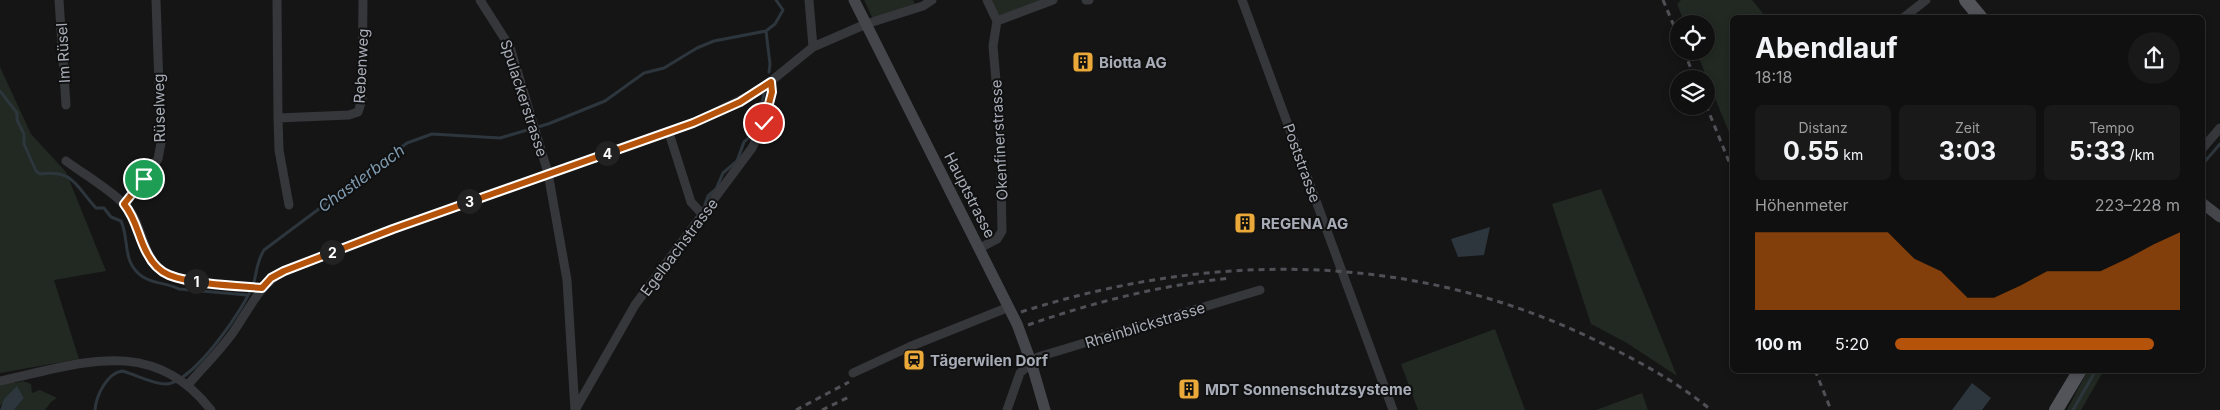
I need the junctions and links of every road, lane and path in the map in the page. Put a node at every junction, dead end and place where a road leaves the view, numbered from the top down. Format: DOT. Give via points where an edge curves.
graph roads {
  1 [pos="59,0"];
  2 [pos="156,0"];
  3 [pos="277,0"];
  4 [pos="363,0"];
  5 [pos="480,0"];
  6 [pos="809,0"];
  7 [pos="854,0"];
  8 [pos="932,0"];
  9 [pos="987,0"];
  10 [pos="1052,0"];
  11 [pos="1242,0"];
  12 [pos="1926,0"];
  13 [pos="1966,0"];
  14 [pos="1908,15"];
  15 [pos="1978,15"];
  16 [pos="997,20"];
  17 [pos="866,24"];
  18 [pos="814,47"];
  19 [pos="771,82"];
  20 [pos="66,105"];
  21 [pos="278,118"];
  22 [pos="2220,128"];
  23 [pos="669,133"];
  24 [pos="2205,146"];
  25 [pos="66,161"];
  26 [pos="548,173"];
  27 [pos="124,204"];
  28 [pos="289,205"];
  29 [pos="2205,205"];
  30 [pos="703,215"];
  31 [pos="2220,217"];
  32 [pos="980,248"];
  33 [pos="255,287"];
  34 [pos="1260,290"];
  35 [pos="1009,307"];
  36 [pos="1032,362"];
  37 [pos="2078,373"];
  38 [pos="853,374"];
  39 [pos="0,381"];
  40 [pos="187,384"];
  41 [pos="211,410"];
  42 [pos="575,410"];
  43 [pos="1008,410"];
  44 [pos="1045,410"];
  45 [pos="1393,410"];
  46 [pos="2056,410"];
  1 -- 20 [label="street, Im Rüsel"];
  2 -- 27 [label="street, Rüselweg" via="161,144 158,159"];
  3 -- 21 [label="street"];
  4 -- 21 [label="street, Rebenweg" via="362,100 358,112 349,116"];
  5 -- 26 [label="street, Spulackerstrasse" via="510,47"];
  6 -- 18 [label="street"];
  7 -- 17 [label="street, Hauptstrasse"];
  8 -- 17 [label="street" via="923,6"];
  9 -- 16 [label="street"];
  10 -- 16 [label="street"];
  11 -- 45 [label="street, Poststrasse"];
  12 -- 14 [label="street"];
  13 -- 15 [label="main road"];
  16 -- 32 [label="street, Okenfinerstrasse" via="993,46 1000,126 1002,231 997,239"];
  17 -- 18 [label="street"];
  17 -- 32 [label="street, Hauptstrasse"];
  18 -- 19 [label="street"];
  19 -- 23 [label="street" via="740,102"];
  19 -- 30 [label="street, Egelbachstrasse" via="772,92 764,123 752,148"];
  21 -- 28 [label="street" via="279,150"];
  22 -- 24 [label="street"];
  23 -- 26 [label="street"];
  23 -- 30 [label="street" via="691,202"];
  25 -- 27 [label="street"];
  26 -- 33 [label="street" via="284,271"];
  26 -- 42 [label="street, Spulackerstrasse" via="567,280"];
  27 -- 33 [label="street" via="133,215 154,265 168,274 184,279"];
  29 -- 31 [label="street"];
  30 -- 42 [label="street, Egelbachstrasse" via="635,305"];
  32 -- 35 [label="street, Hauptstrasse"];
  33 -- 40 [label="street" via="234,332"];
  34 -- 36 [label="street, Rheinblickstrasse" via="1038,357"];
  35 -- 36 [label="street, Hauptstrasse"];
  35 -- 38 [label="street" via="909,347"];
  36 -- 43 [label="street" via="1020,373"];
  36 -- 44 [label="street, Hauptstrasse"];
  37 -- 46 [label="main road"];
  39 -- 40 [label="street" via="86,362 133,360 174,374"];
  40 -- 41 [label="street"];
}
